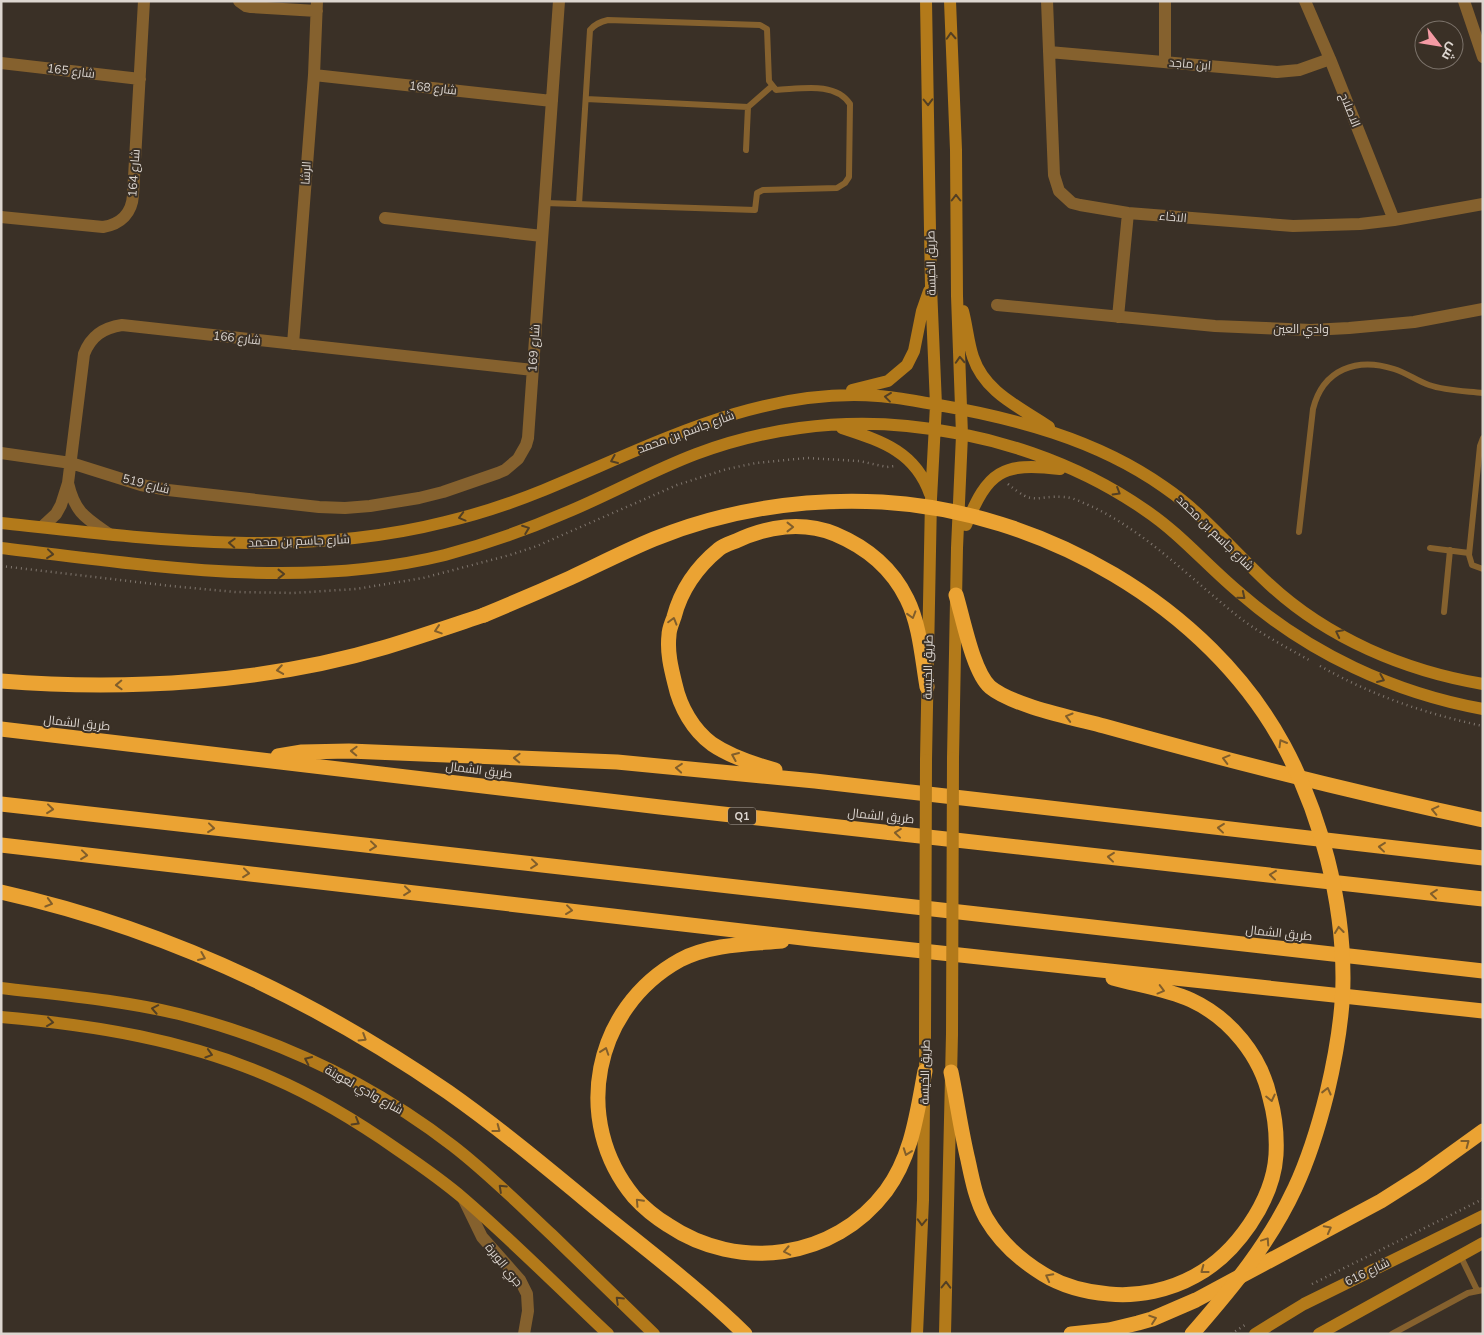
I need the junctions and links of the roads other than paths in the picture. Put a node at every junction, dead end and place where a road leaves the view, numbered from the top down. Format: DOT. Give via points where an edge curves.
graph roads {
  1 [pos="144,1"];
  2 [pos="239,1"];
  3 [pos="559,1"];
  4 [pos="926,1"];
  5 [pos="950,1"];
  6 [pos="1047,1"];
  7 [pos="1165,1"];
  8 [pos="1305,1"];
  9 [pos="1464,1"];
  10 [pos="317,6"];
  11 [pos="1049,52"];
  12 [pos="1483,57"];
  13 [pos="1330,59"];
  14 [pos="1165,62"];
  15 [pos="1,63"];
  16 [pos="314,75"];
  17 [pos="140,79"];
  18 [pos="772,86"];
  19 [pos="586,98"];
  20 [pos="552,101"];
  21 [pos="748,106"];
  22 [pos="746,150"];
  23 [pos="545,203"];
  24 [pos="579,204"];
  25 [pos="1483,204"];
  26 [pos="1128,213"];
  27 [pos="1,217"];
  28 [pos="385,218"];
  29 [pos="1394,220"];
  30 [pos="542,236"];
  31 [pos="931,287"];
  32 [pos="957,296"];
  33 [pos="997,305"];
  34 [pos="1483,309"];
  35 [pos="1118,316"];
  36 [pos="293,344"];
  37 [pos="533,370"];
  38 [pos="1483,393"];
  39 [pos="838,395"];
  40 [pos="936,405"];
  41 [pos="962,409"];
  42 [pos="833,425"];
  43 [pos="936,430"];
  44 [pos="962,435"];
  45 [pos="1061,436"];
  46 [pos="1483,438"];
  47 [pos="1,453"];
  48 [pos="71,462"];
  49 [pos="1074,470"];
  50 [pos="68,483"];
  51 [pos="932,498"];
  52 [pos="294,505"];
  53 [pos="1,523"];
  54 [pos="42,527"];
  55 [pos="1299,532"];
  56 [pos="109,534"];
  57 [pos="1,548"];
  58 [pos="957,548"];
  59 [pos="1430,548"];
  60 [pos="1450,550"];
  61 [pos="1469,553"];
  62 [pos="1483,569"];
  63 [pos="956,595"];
  64 [pos="1444,612"];
  65 [pos="1,680"];
  66 [pos="1483,684"];
  67 [pos="927,687"];
  68 [pos="1483,709"];
  69 [pos="1,729"];
  70 [pos="270,760"];
  71 [pos="815,781"];
  72 [pos="1,804"];
  73 [pos="1483,820"];
  74 [pos="1,846"];
  75 [pos="1483,858"];
  76 [pos="1,892"];
  77 [pos="1483,899"];
  78 [pos="811,939"];
  79 [pos="1080,968"];
  80 [pos="1483,970"];
  81 [pos="1,988"];
  82 [pos="1483,1011"];
  83 [pos="1,1017"];
  84 [pos="925,1071"];
  85 [pos="951,1072"];
  86 [pos="1483,1130"];
  87 [pos="464,1200"];
  88 [pos="1483,1216"];
  89 [pos="1483,1242"];
  90 [pos="1460,1255"];
  91 [pos="1480,1290"];
  92 [pos="919,1292"];
  93 [pos="524,1334"];
  94 [pos="608,1334"];
  95 [pos="654,1334"];
  96 [pos="745,1334"];
  97 [pos="917,1334"];
  98 [pos="926,1334"];
  99 [pos="945,1334"];
  100 [pos="1071,1334"];
  101 [pos="1192,1334"];
  102 [pos="1255,1334"];
  103 [pos="1319,1334"];
  104 [pos="1392,1334"];
  1 -- 17 [label="street, شارع 164"];
  2 -- 10 [label="street" via="251,7"];
  3 -- 20 [label="street, شارع 169"];
  4 -- 31 [label="main road, طريق الخيسة, one-way"];
  32 -- 5 [label="main road, طريق الخيسة, one-way"];
  6 -- 11 [label="street, الاخاء"];
  7 -- 14 [label="street"];
  8 -- 13 [label="street, الاصلاح"];
  9 -- 12 [label="street"];
  10 -- 16 [label="street, الرشا"];
  11 -- 14 [label="street, ابن ماجد"];
  11 -- 26 [label="street, الاخاء" via="1054,175 1059,191 1072,203"];
  13 -- 14 [label="street, ابن ماجد" via="1299,70 1277,72"];
  13 -- 29 [label="street, الاصلاح"];
  15 -- 17 [label="street, شارع 165"];
  16 -- 20 [label="street, شارع 168"];
  16 -- 36 [label="street, الرشا"];
  17 -- 27 [label="street, شارع 164" via="133,202 117,224 104,227"];
  18 -- 19 [label="lane" via="769,81 767,28 760,25 608,20 590,30"];
  18 -- 21 [label="lane"];
  18 -- 24 [label="lane" via="776,90 823,88 846,97 850,104 850,177 845,183 837,188 763,190 756,193 755,210"];
  19 -- 21 [label="lane"];
  19 -- 24 [label="lane"];
  20 -- 23 [label="street, شارع 169"];
  21 -- 22 [label="lane"];
  23 -- 24 [label="lane"];
  23 -- 30 [label="street, شارع 169"];
  25 -- 29 [label="street, الاخاء"];
  26 -- 29 [label="street, الاخاء" via="1292,226"];
  26 -- 35 [label="street"];
  28 -- 30 [label="street"];
  30 -- 37 [label="street, شارع 169"];
  31 -- 39 [label="main road" via="922,311 914,351 907,365 888,380"];
  31 -- 40 [label="main road, طريق الخيسة"];
  41 -- 32 [label="main road, طريق الخيسة, one-way"];
  32 -- 45 [label="main road" via="974,359 988,383 1002,397"];
  33 -- 35 [label="street, وادي العين"];
  34 -- 35 [label="street, وادي العين" via="1414,322 1311,330 1215,326"];
  36 -- 37 [label="street, شارع 166"];
  36 -- 48 [label="street, شارع 166" via="122,325 105,329 92,339 84,354"];
  37 -- 52 [label="street, شارع 169" via="526,446 518,459 505,470 443,492 395,503 345,508"];
  38 -- 55 [label="lane" via="1433,386 1376,365 1350,367 1335,374 1323,385 1313,409"];
  40 -- 39 [label="main road, شارع جاسم بن محمد, one-way" via="880,396"];
  39 -- 56 [label="main road, شارع جاسم بن محمد, one-way" via="772,404 728,415 543,491 461,518 411,530 343,540 274,544"];
  40 -- 41 [label="main road, شارع جاسم بن محمد"];
  40 -- 43 [label="main road, طريق الخيسة"];
  41 -- 44 [label="main road"];
  41 -- 45 [label="main road, شارع جاسم بن محمد" via="1012,420"];
  42 -- 43 [label="main road, شارع جاسم بن محمد" via="867,424"];
  42 -- 51 [label="main road" via="878,440 907,457 924,480"];
  57 -- 42 [label="main road, شارع جاسم بن محمد, one-way" via="218,572 302,574 382,567 441,556 498,540 568,512 668,465 732,442 799,428"];
  43 -- 44 [label="main road, شارع جاسم بن محمد"];
  43 -- 51 [label="main road, طريق الخيسة"];
  44 -- 49 [label="main road, شارع جاسم بن محمد" via="1019,449"];
  44 -- 58 [label="main road"];
  66 -- 45 [label="main road, شارع جاسم بن محمد, one-way" via="1394,661 1328,628 1283,597 1199,514 1163,486 1104,452"];
  46 -- 61 [label="lane"];
  47 -- 48 [label="street, شارع 519"];
  48 -- 50 [label="street, شارع 166"];
  48 -- 52 [label="street, شارع 519" via="155,488"];
  49 -- 58 [label="main road" via="1028,465 998,475 978,496"];
  49 -- 68 [label="main road, شارع جاسم بن محمد, one-way" via="1148,512 1250,602 1316,647 1388,682"];
  50 -- 54 [label="street, شارع 166" via="61,505"];
  50 -- 56 [label="street, شارع 166" via="78,510"];
  51 -- 67 [label="main road, طريق الخيسة"];
  53 -- 54 [label="main road, شارع جاسم بن محمد"];
  54 -- 56 [label="main road, شارع جاسم بن محمد"];
  58 -- 63 [label="main road"];
  59 -- 60 [label="lane"];
  60 -- 61 [label="lane"];
  60 -- 64 [label="lane"];
  61 -- 62 [label="lane" via="1472,565"];
  73 -- 63 [label="highway, one-way" via="1350,791 1018,702 984,681 977,668"];
  63 -- 85 [label="main road, طريق الخيسة, bridge"];
  101 -- 65 [label="highway, one-way, bridge" via="1233,1287 1263,1244 1296,1187 1319,1125 1340,1023 1343,977 1340,935 1324,844 1311,804 1284,745 1269,722 1241,684 1188,629 1117,576 1081,556 1026,532 925,506 881,502 790,504 712,520 658,538 484,615 385,648 317,664 202,681 109,685"];
  71 -- 67 [label="highway, one-way" via="726,753 692,725 677,695 669,661 668,635 678,602 695,573 721,548 754,532 782,527 828,531 851,540 892,574 907,599"];
  67 -- 84 [label="main road, طريق الخيسة, bridge"];
  69 -- 70 [label="highway, طريق الشمال / Q1"];
  71 -- 70 [label="highway, one-way" via="617,762 357,752 302,752"];
  77 -- 70 [label="highway, طريق الشمال / Q1, one-way"];
  75 -- 71 [label="highway, one-way"];
  72 -- 80 [label="highway, طريق الشمال, one-way"];
  74 -- 78 [label="highway, one-way"];
  76 -- 96 [label="highway, one-way" via="125,926 288,996 359,1035 448,1093 563,1181"];
  78 -- 79 [label="highway"];
  84 -- 78 [label="highway, one-way" via="909,1148 894,1178 863,1215 847,1228 820,1242 770,1254 723,1250 676,1230 646,1210 635,1198 610,1155 600,1122 598,1101 600,1066 612,1032 628,1005 649,982 682,959 714,949"];
  79 -- 82 [label="highway"];
  79 -- 85 [label="highway, one-way" via="1190,1000 1235,1032 1261,1070 1268,1088 1276,1133 1272,1176 1256,1214 1239,1239 1220,1258 1196,1276 1176,1285 1125,1295 1074,1288 1029,1266 997,1234 985,1216 973,1184"];
  95 -- 81 [label="main road, شارع وادي لعوينة, one-way" via="494,1181 454,1147 373,1092 308,1060 225,1027 133,1005"];
  83 -- 87 [label="main road, one-way" via="96,1028 168,1042 273,1077 364,1126"];
  84 -- 92 [label="main road, طريق الخيسة, one-way"];
  99 -- 85 [label="main road, طريق الخيسة, one-way"];
  100 -- 86 [label="highway, one-way" via="1131,1325 1196,1300 1381,1201"];
  87 -- 93 [label="street, جري الوبرة" via="482,1237 520,1280 527,1294"];
  87 -- 94 [label="main road"];
  88 -- 102 [label="main road, شارع 616" via="1304,1304"];
  89 -- 90 [label="main road"];
  90 -- 91 [label="lane"];
  90 -- 103 [label="main road"];
  91 -- 104 [label="lane" via="1468,1293"];
  92 -- 97 [label="main road, طريق الخيسة"];
  92 -- 98 [label="main road"];
}
